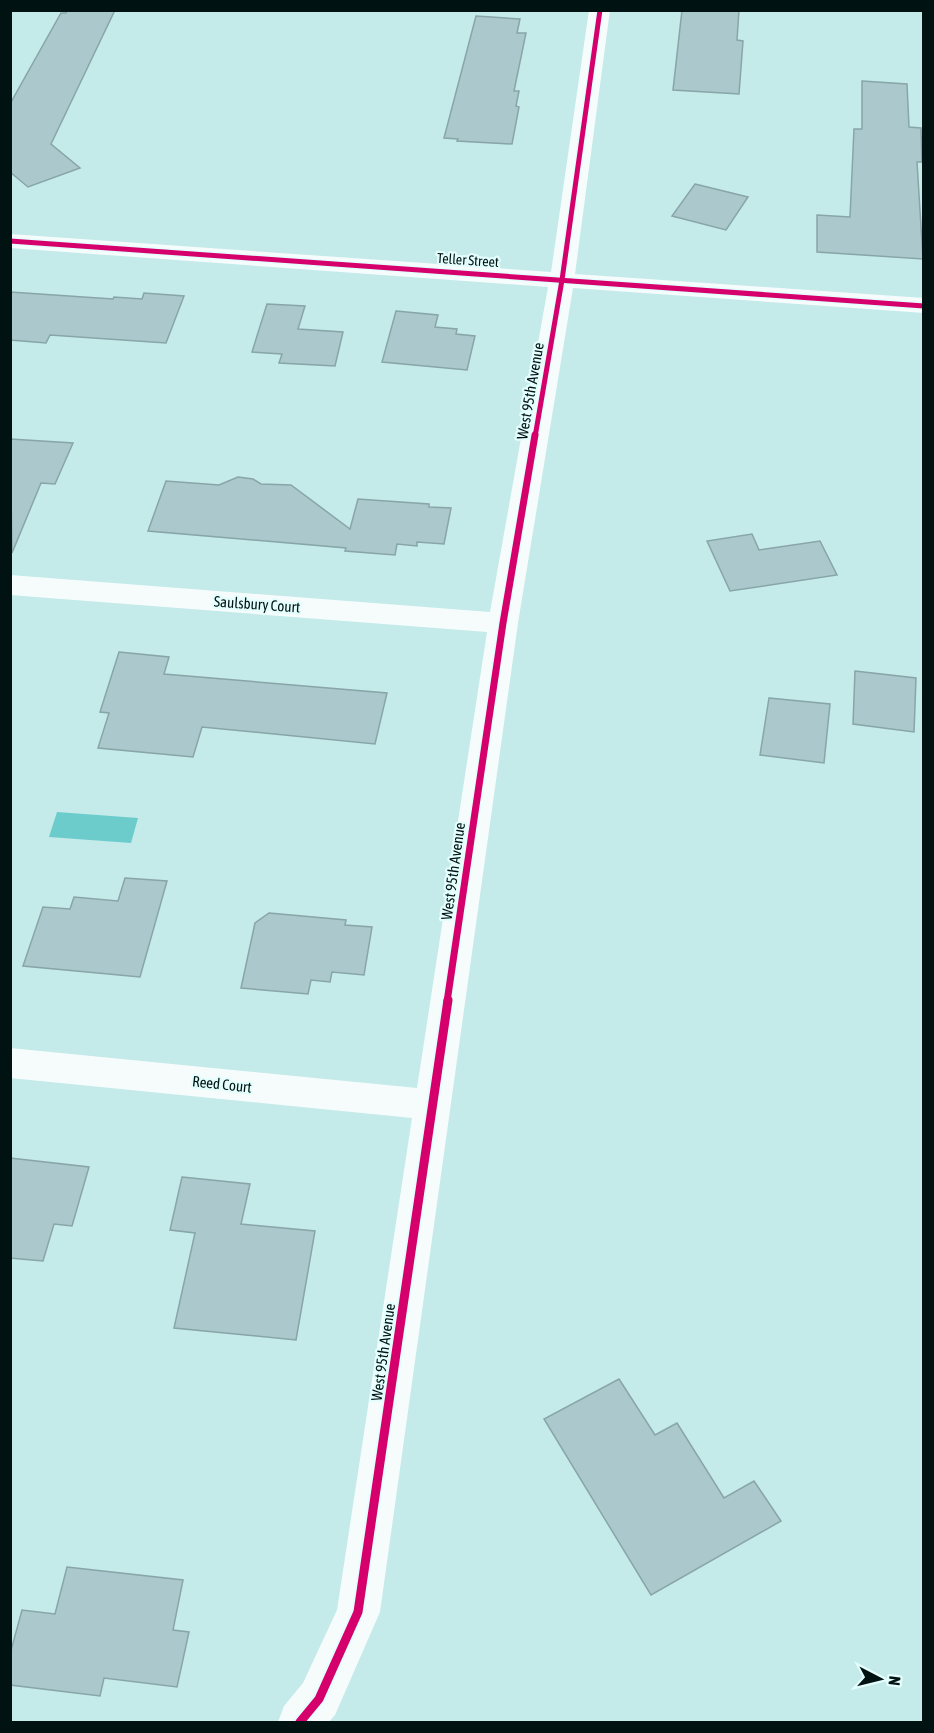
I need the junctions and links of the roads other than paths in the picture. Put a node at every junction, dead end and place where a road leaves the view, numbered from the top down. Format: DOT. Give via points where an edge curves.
graph roads {
  1 [pos="600,10"];
  2 [pos="10,241"];
  3 [pos="562,280"];
  4 [pos="924,306"];
  5 [pos="10,585"];
  6 [pos="503,622"];
  7 [pos="10,1063"];
  8 [pos="433,1105"];
  9 [pos="300,1722"];
  1 -- 3 [label="street, West 95th Avenue"];
  2 -- 3 [label="street, Teller Street"];
  3 -- 4 [label="street, Teller Street"];
  3 -- 6 [label="street, West 95th Avenue"];
  5 -- 6 [label="street, Saulsbury Court"];
  6 -- 8 [label="street, West 95th Avenue"];
  7 -- 8 [label="street, Reed Court"];
  8 -- 9 [label="street, West 95th Avenue" via="358,1612 319,1699"];
}
